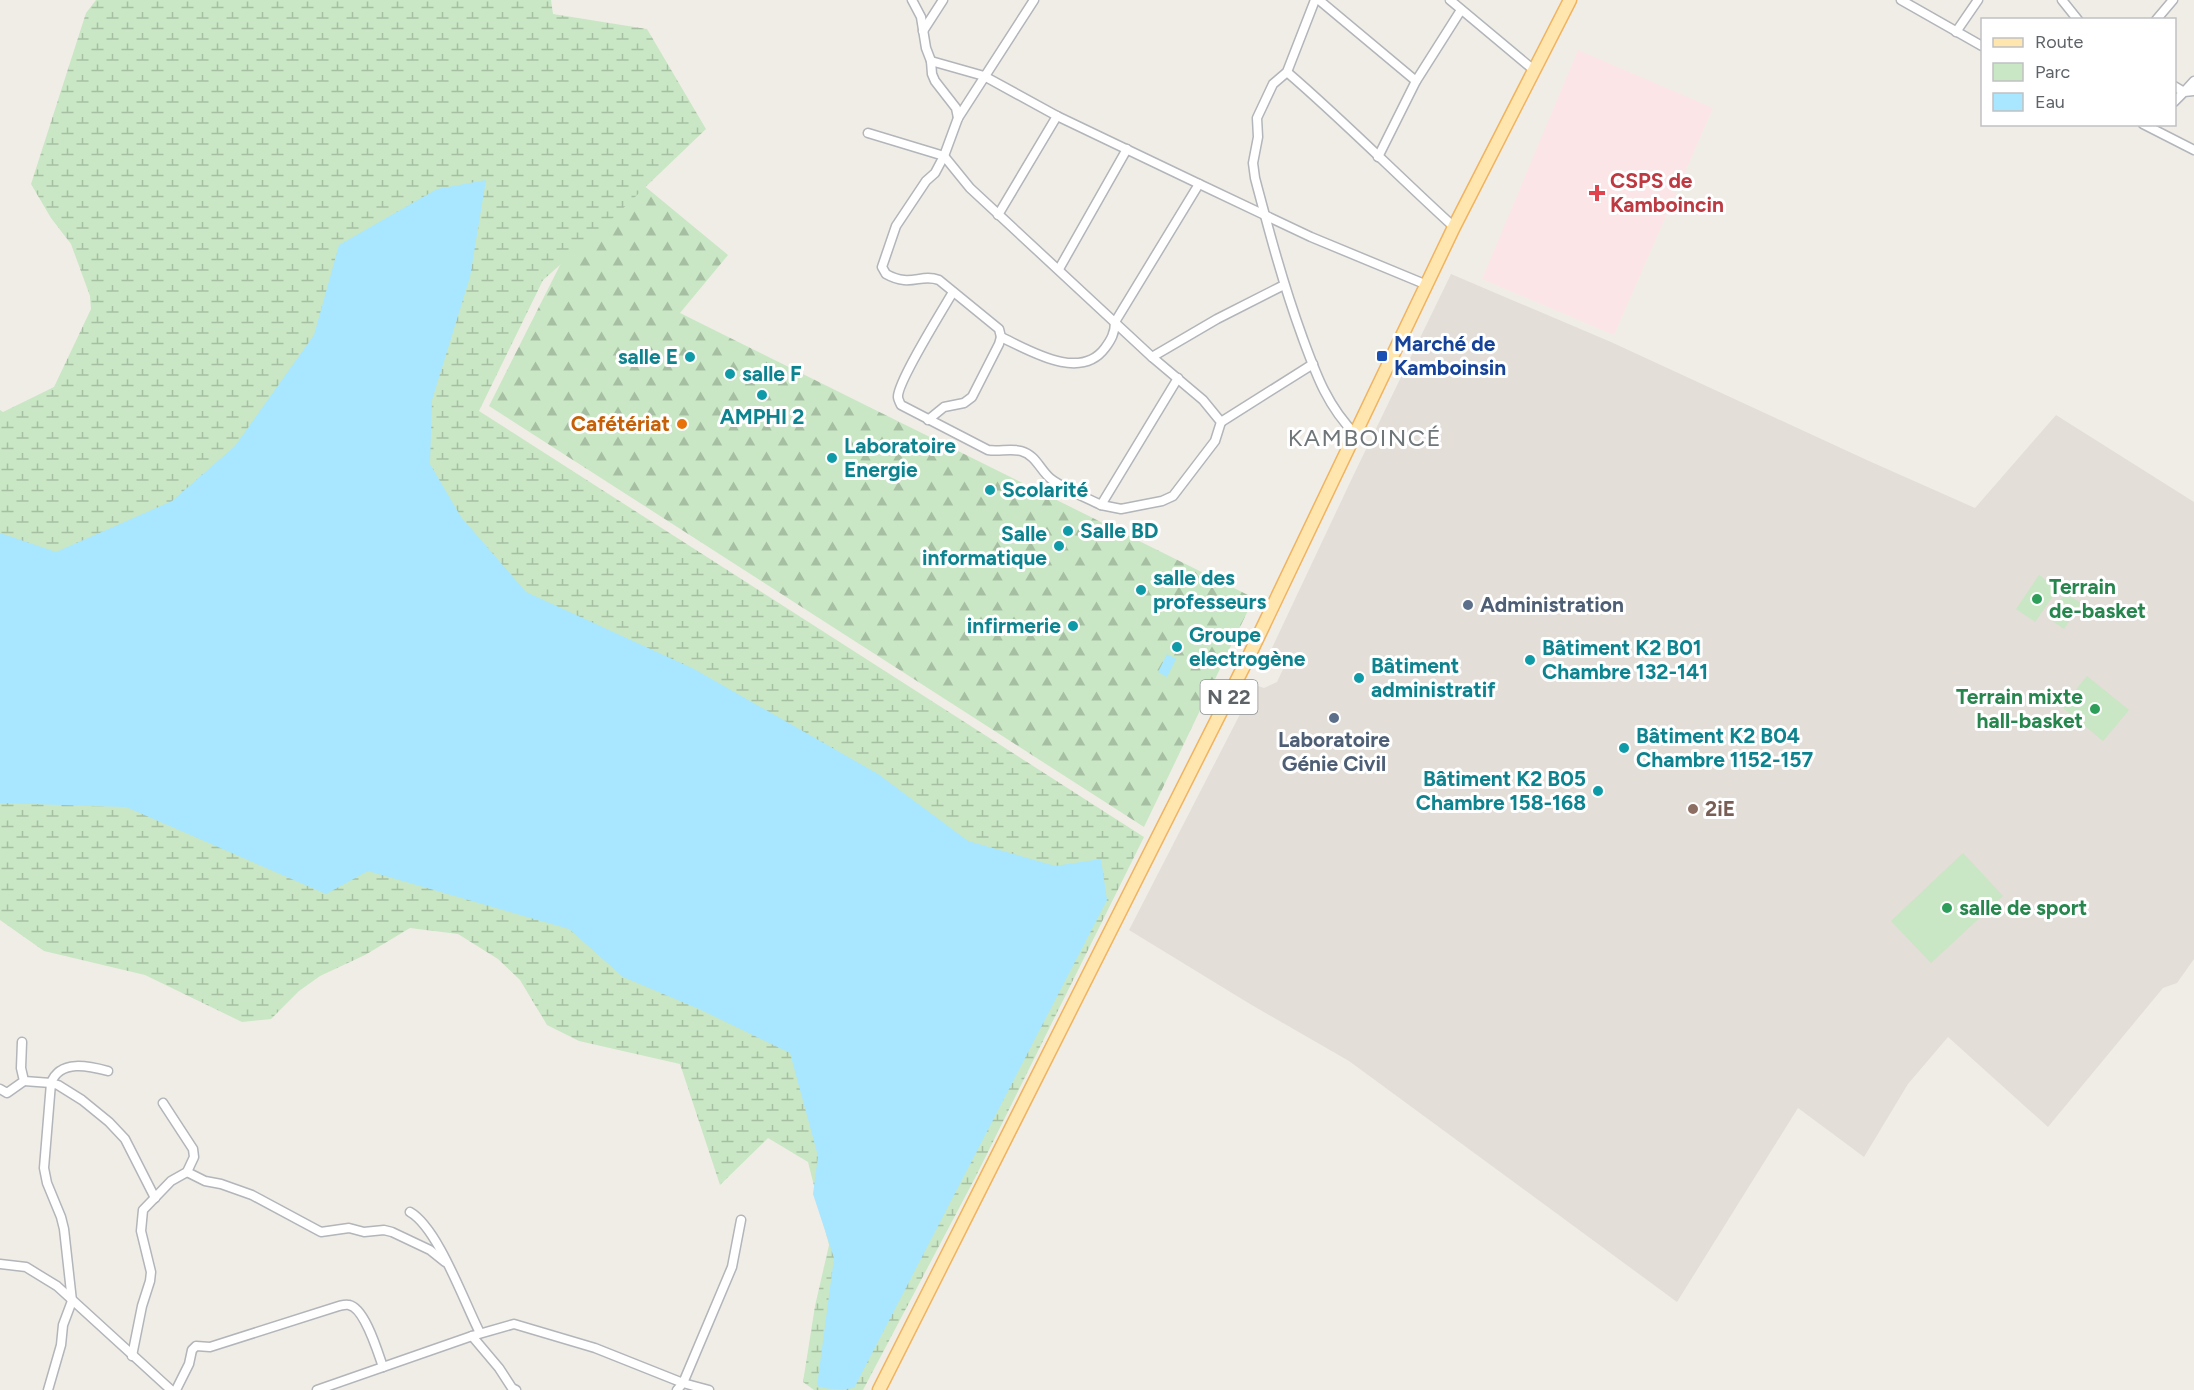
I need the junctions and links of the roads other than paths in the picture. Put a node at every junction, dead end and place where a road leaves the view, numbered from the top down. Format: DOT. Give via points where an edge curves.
graph roads {
  1 [pos="912,0"];
  2 [pos="943,0"];
  3 [pos="1034,0"];
  4 [pos="1315,0"];
  5 [pos="1320,0"];
  6 [pos="1450,0"];
  7 [pos="1570,0"];
  8 [pos="1901,0"];
  9 [pos="1978,0"];
  10 [pos="2062,0"];
  11 [pos="2173,0"];
  12 [pos="1461,10"];
  13 [pos="2076,18"];
  14 [pos="2158,18"];
  15 [pos="923,31"];
  16 [pos="1956,32"];
  17 [pos="1981,45"];
  18 [pos="931,62"];
  19 [pos="1535,71"];
  20 [pos="1287,72"];
  21 [pos="984,76"];
  22 [pos="1416,81"];
  23 [pos="2194,81"];
  24 [pos="2176,87"];
  25 [pos="2194,91"];
  26 [pos="2184,92"];
  27 [pos="2176,101"];
  28 [pos="1057,116"];
  29 [pos="958,118"];
  30 [pos="2153,127"];
  31 [pos="868,133"];
  32 [pos="1127,149"];
  33 [pos="2194,150"];
  34 [pos="944,156"];
  35 [pos="1378,157"];
  36 [pos="1199,184"];
  37 [pos="1265,214"];
  38 [pos="998,215"];
  39 [pos="1454,227"];
  40 [pos="1059,268"];
  41 [pos="1284,285"];
  42 [pos="1427,285"];
  43 [pos="953,292"];
  44 [pos="1115,322"];
  45 [pos="1001,337"];
  46 [pos="1152,357"];
  47 [pos="1313,364"];
  48 [pos="1178,378"];
  49 [pos="927,420"];
  50 [pos="1221,422"];
  51 [pos="1356,435"];
  52 [pos="1101,505"];
  53 [pos="22,1042"];
  54 [pos="108,1071"];
  55 [pos="24,1081"];
  56 [pos="51,1083"];
  57 [pos="0,1089"];
  58 [pos="163,1103"];
  59 [pos="186,1172"];
  60 [pos="155,1198"];
  61 [pos="410,1212"];
  62 [pos="741,1220"];
  63 [pos="445,1262"];
  64 [pos="0,1264"];
  65 [pos="72,1301"];
  66 [pos="476,1335"];
  67 [pos="132,1356"];
  68 [pos="384,1368"];
  69 [pos="680,1386"];
  70 [pos="48,1390"];
  71 [pos="171,1390"];
  72 [pos="176,1390"];
  73 [pos="317,1390"];
  74 [pos="512,1390"];
  75 [pos="709,1390"];
  76 [pos="879,1390"];
  1 -- 15 [label="street"];
  2 -- 15 [label="street"];
  3 -- 21 [label="street"];
  4 -- 20 [label="street"];
  5 -- 22 [label="street"];
  6 -- 12 [label="street"];
  7 -- 19 [label="main road, N 22"];
  8 -- 16 [label="street"];
  9 -- 16 [label="street"];
  10 -- 13 [label="street"];
  11 -- 14 [label="street"];
  12 -- 19 [label="street"];
  12 -- 22 [label="street"];
  15 -- 18 [label="street"];
  16 -- 17 [label="street"];
  18 -- 21 [label="street"];
  18 -- 29 [label="street" via="935,81 956,108"];
  19 -- 39 [label="main road, N 22"];
  20 -- 35 [label="street"];
  20 -- 37 [label="street" via="1273,84 1257,118 1253,163"];
  21 -- 28 [label="street"];
  21 -- 29 [label="street"];
  22 -- 35 [label="street"];
  23 -- 26 [label="street"];
  24 -- 26 [label="street"];
  25 -- 26 [label="street"];
  26 -- 27 [label="street"];
  28 -- 32 [label="street"];
  28 -- 38 [label="street"];
  29 -- 34 [label="street"];
  30 -- 33 [label="street"];
  31 -- 34 [label="street"];
  32 -- 36 [label="street"];
  32 -- 40 [label="street"];
  34 -- 38 [label="street" via="969,188"];
  34 -- 43 [label="street" via="896,226 882,267 893,278 912,282 936,278"];
  35 -- 39 [label="street"];
  36 -- 37 [label="street"];
  36 -- 44 [label="street"];
  37 -- 41 [label="street"];
  37 -- 42 [label="street"];
  38 -- 40 [label="street"];
  39 -- 42 [label="main road, N 22"];
  40 -- 44 [label="street"];
  41 -- 46 [label="street"];
  41 -- 47 [label="street"];
  42 -- 51 [label="main road, N 22"];
  43 -- 45 [label="street" via="999,329"];
  43 -- 49 [label="street" via="899,390 901,405"];
  44 -- 45 [label="street" via="1115,330 1101,353 1081,362 1055,360"];
  44 -- 46 [label="street"];
  45 -- 49 [label="street" via="968,401 944,406"];
  46 -- 48 [label="street"];
  47 -- 50 [label="street"];
  47 -- 51 [label="street" via="1339,418"];
  48 -- 50 [label="street"];
  48 -- 52 [label="street"];
  49 -- 52 [label="street" via="988,450 1022,451 1048,477"];
  50 -- 52 [label="street" via="1215,441 1173,496 1121,509"];
  51 -- 76 [label="main road, N 22" via="1248,658"];
  53 -- 55 [label="street"];
  54 -- 56 [label="street" via="72,1066 57,1074"];
  55 -- 56 [label="street"];
  55 -- 57 [label="street" via="7,1094"];
  56 -- 60 [label="street" via="82,1100 125,1139"];
  56 -- 65 [label="street" via="44,1168 64,1229"];
  58 -- 59 [label="street" via="193,1149 194,1157"];
  59 -- 60 [label="street"];
  59 -- 63 [label="street" via="252,1195 321,1232 349,1228 364,1232 384,1230 430,1250"];
  60 -- 67 [label="street" via="142,1214 141,1231 151,1272"];
  61 -- 63 [label="street" via="424,1223"];
  62 -- 69 [label="street" via="732,1267"];
  63 -- 66 [label="street" via="456,1280"];
  64 -- 65 [label="street" via="39,1274"];
  65 -- 67 [label="street"];
  65 -- 70 [label="street"];
  66 -- 68 [label="street"];
  66 -- 69 [label="street" via="509,1324 523,1326 595,1348"];
  66 -- 74 [label="street"];
  67 -- 71 [label="street"];
  68 -- 72 [label="street" via="363,1317 350,1305 339,1306 210,1347 196,1346"];
  68 -- 73 [label="street"];
  69 -- 75 [label="street"];
}
